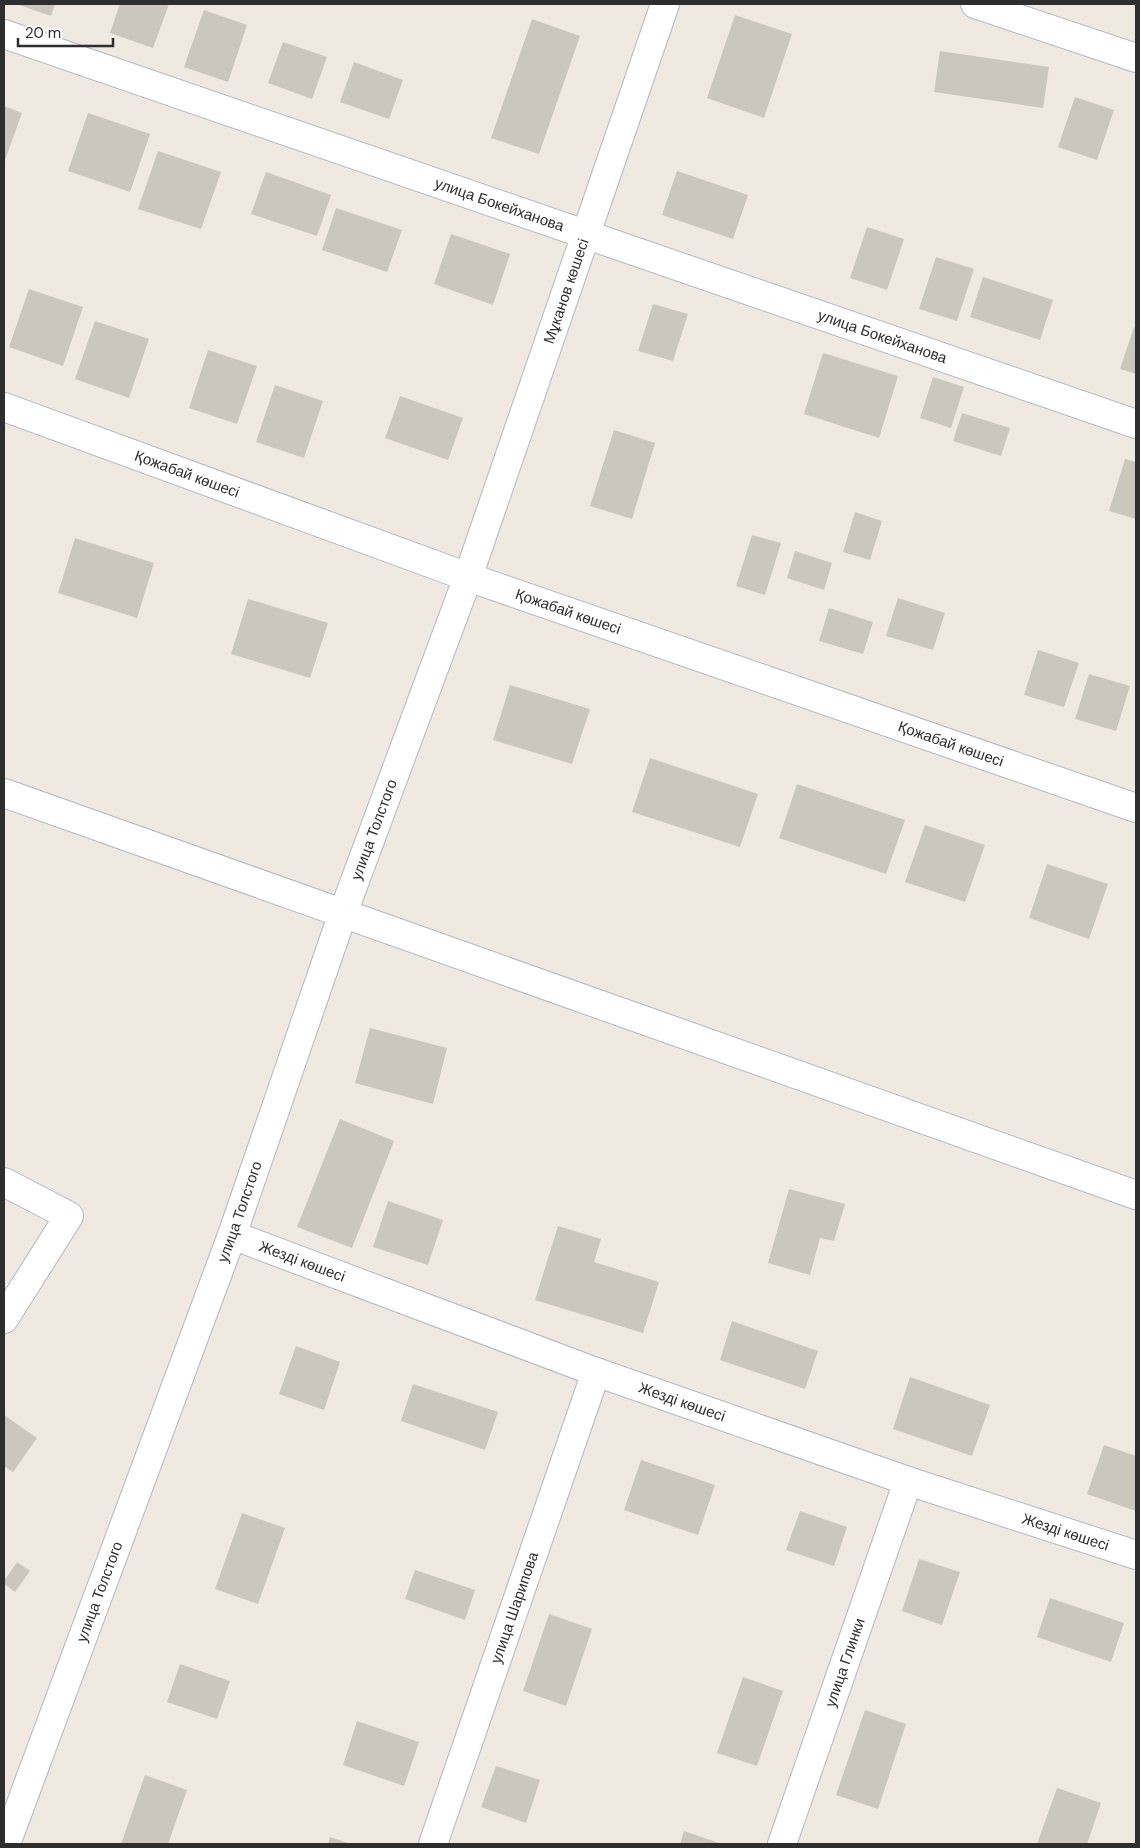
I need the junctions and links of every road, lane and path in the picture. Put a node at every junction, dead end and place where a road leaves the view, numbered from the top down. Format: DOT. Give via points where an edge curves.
graph roads {
  1 [pos="665,4"];
  2 [pos="976,4"];
  3 [pos="4,34"];
  4 [pos="1136,58"];
  5 [pos="586,235"];
  6 [pos="4,407"];
  7 [pos="1136,424"];
  8 [pos="468,577"];
  9 [pos="4,792"];
  10 [pos="1136,808"];
  11 [pos="343,913"];
  12 [pos="4,1182"];
  13 [pos="1136,1195"];
  14 [pos="232,1235"];
  15 [pos="4,1319"];
  16 [pos="596,1372"];
  17 [pos="908,1481"];
  18 [pos="1136,1555"];
  19 [pos="6,1844"];
  20 [pos="433,1844"];
  21 [pos="782,1844"];
  1 -- 5 [label="street, Мұканов көшесі"];
  2 -- 4 [label="street"];
  3 -- 5 [label="street, улица Бокейханова"];
  5 -- 7 [label="street, улица Бокейханова"];
  5 -- 8 [label="street, Мұканов көшесі"];
  6 -- 8 [label="street, Қожабай көшесі"];
  8 -- 10 [label="street, Қожабай көшесі"];
  8 -- 11 [label="street, улица Толстого"];
  9 -- 11 [label="street"];
  11 -- 13 [label="street"];
  11 -- 14 [label="street, улица Толстого"];
  12 -- 15 [label="street" via="69,1216"];
  14 -- 16 [label="street, Жезді көшесі"];
  14 -- 19 [label="street, улица Толстого"];
  16 -- 17 [label="street, Жезді көшесі"];
  16 -- 20 [label="street, улица Шарипова"];
  17 -- 18 [label="street, Жезді көшесі"];
  17 -- 21 [label="street, улица Глинки"];
}
